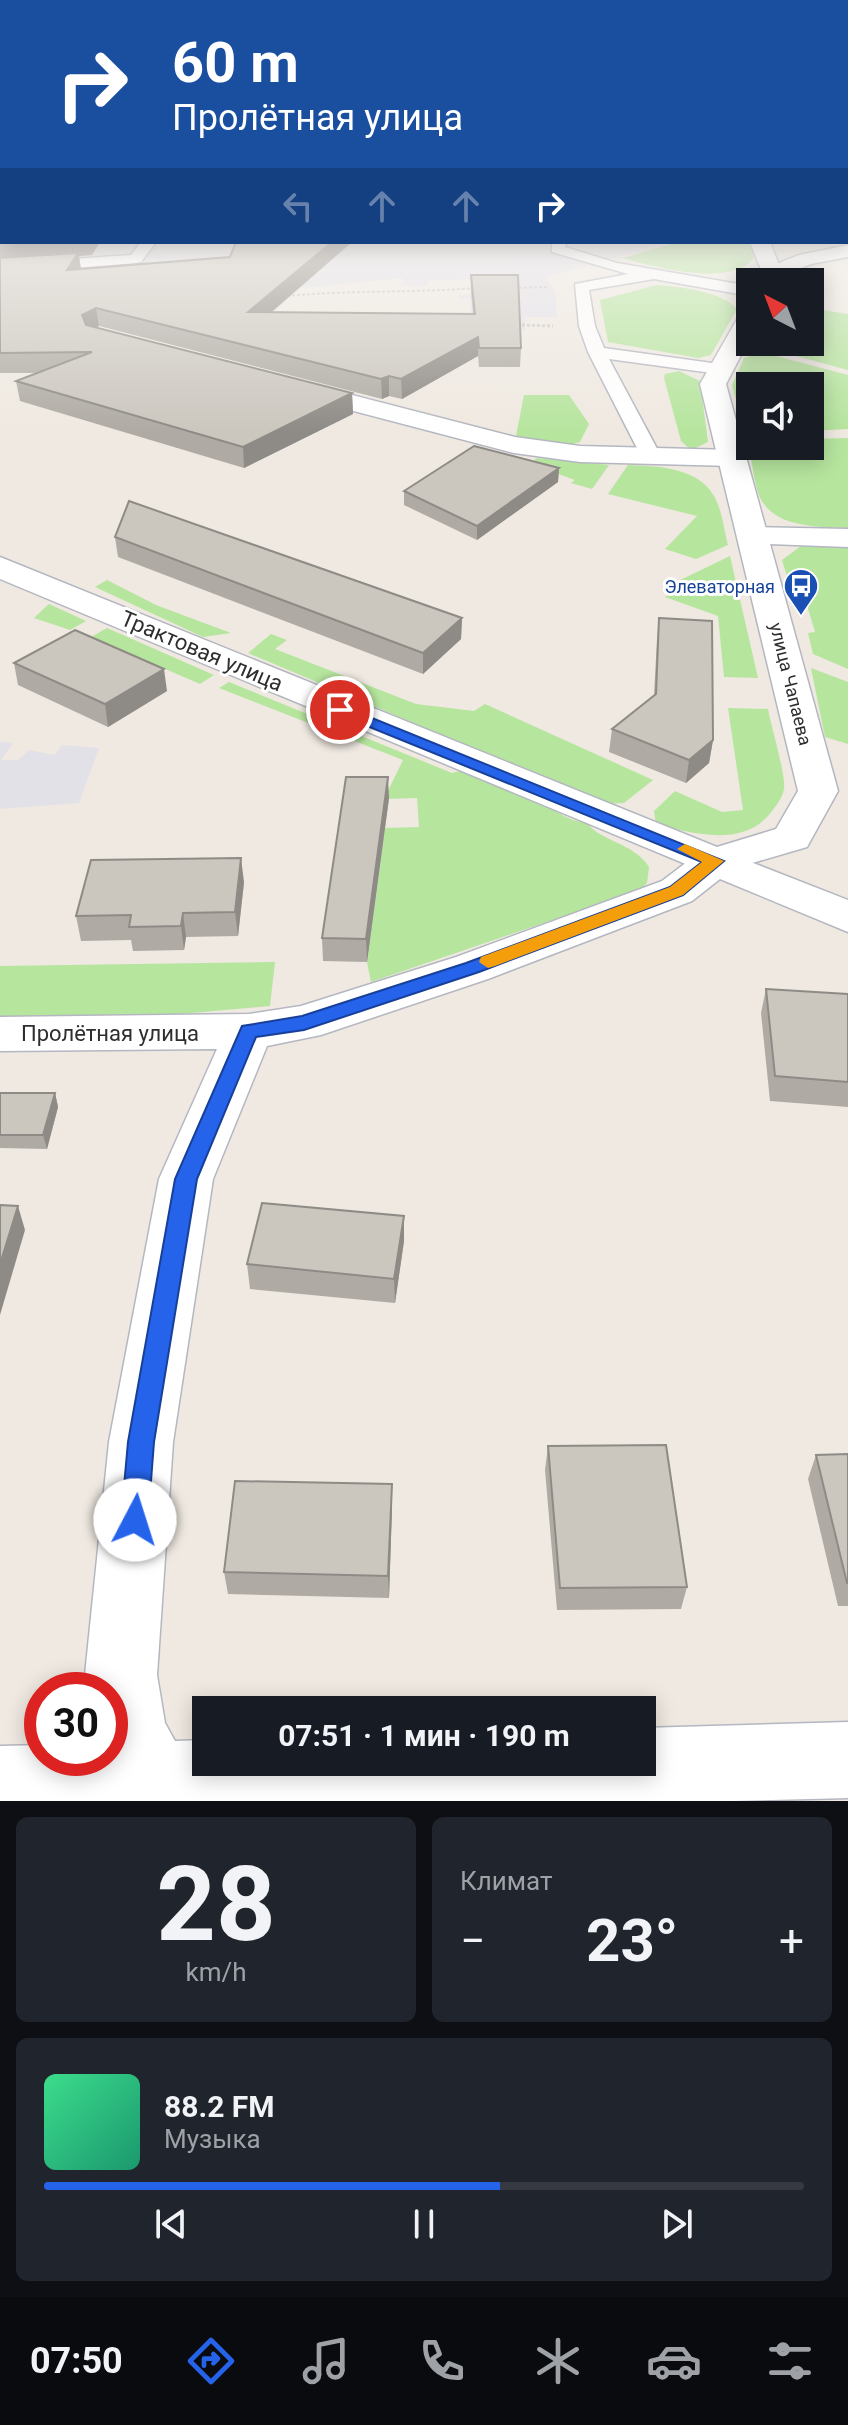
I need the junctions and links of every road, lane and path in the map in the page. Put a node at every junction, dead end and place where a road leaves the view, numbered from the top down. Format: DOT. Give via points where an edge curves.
graph roads {
  1 [pos="67,264"];
  2 [pos="605,264"];
  3 [pos="0,269"];
  4 [pos="654,274"];
  5 [pos="581,287"];
  6 [pos="476,288"];
  7 [pos="506,288"];
  8 [pos="736,289"];
  9 [pos="274,297"];
  10 [pos="736,340"];
  11 [pos="597,352"];
  12 [pos="719,369"];
  13 [pos="265,381"];
  14 [pos="651,456"];
  15 [pos="732,458"];
  16 [pos="754,536"];
  17 [pos="848,538"];
  18 [pos="0,567"];
  19 [pos="715,861"];
  20 [pos="848,917"];
  21 [pos="249,1031"];
  22 [pos="0,1034"];
  23 [pos="848,1760"];
  24 [pos="0,1784"];
  25 [pos="162,1792"];
  1 -- 3 [label="lane"];
  2 -- 4 [label="lane"];
  4 -- 5 [label="lane"];
  4 -- 8 [label="lane"];
  5 -- 7 [label="path"];
  5 -- 11 [label="lane"];
  6 -- 9 [label="path"];
  10 -- 12 [label="street"];
  11 -- 12 [label="lane"];
  11 -- 14 [label="lane"];
  12 -- 15 [label="street, улица Чапаева" via="713,384"];
  13 -- 14 [label="street" via="514,445"];
  14 -- 15 [label="street"];
  15 -- 16 [label="street, улица Чапаева"];
  16 -- 17 [label="street"];
  16 -- 19 [label="street, улица Чапаева" via="818,791 792,838"];
  18 -- 19 [label="street, Трактовая улица"];
  19 -- 20 [label="street, Трактовая улица"];
  19 -- 21 [label="street, Пролётная улица" via="677,891 472,968 304,1023"];
  21 -- 22 [label="street, Пролётная улица"];
  21 -- 25 [label="street" via="186,1179 141,1442 121,1675 129,1732"];
  23 -- 25 [label="street"];
  24 -- 25 [label="street"];
}
